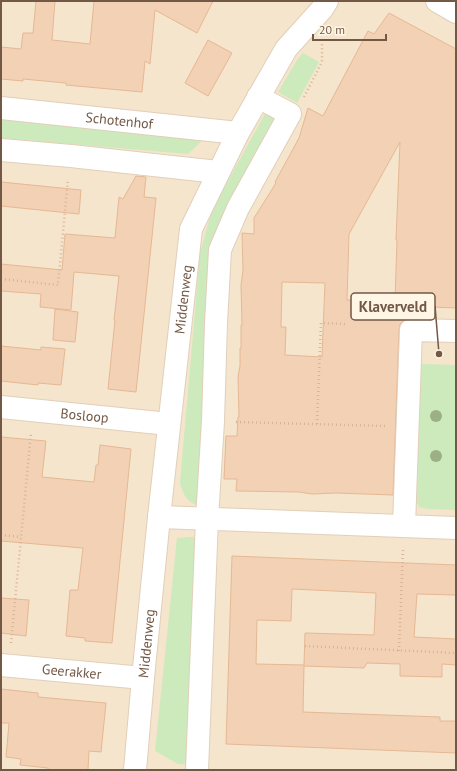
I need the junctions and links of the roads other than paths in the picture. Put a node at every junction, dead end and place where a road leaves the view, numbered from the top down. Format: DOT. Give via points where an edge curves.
graph roads {
  1 [pos="437,1"];
  2 [pos="324,5"];
  3 [pos="456,12"];
  4 [pos="258,97"];
  5 [pos="1,108"];
  6 [pos="238,133"];
  7 [pos="1,150"];
  8 [pos="218,172"];
  9 [pos="456,331"];
  10 [pos="1,407"];
  11 [pos="169,424"];
  12 [pos="159,517"];
  13 [pos="207,520"];
  14 [pos="404,526"];
  15 [pos="456,528"];
  16 [pos="5,665"];
  17 [pos="143,678"];
  18 [pos="136,770"];
  19 [pos="197,770"];
  1 -- 3 [label="street"];
  2 -- 4 [label="street, Middenweg" via="286,49"];
  4 -- 6 [label="street, Middenweg"];
  4 -- 13 [label="street" via="296,113 238,208 220,250"];
  5 -- 6 [label="street, Schotenhof"];
  6 -- 8 [label="street, Middenweg"];
  7 -- 8 [label="street"];
  8 -- 11 [label="street, Middenweg" via="191,229"];
  9 -- 14 [label="street" via="411,330"];
  10 -- 11 [label="street, Bosloop"];
  11 -- 12 [label="street, Middenweg"];
  12 -- 13 [label="street"];
  12 -- 17 [label="street, Middenweg"];
  13 -- 14 [label="street"];
  13 -- 19 [label="street"];
  14 -- 15 [label="street"];
  16 -- 17 [label="street, Geerakker"];
  17 -- 18 [label="street, Middenweg"];
}
